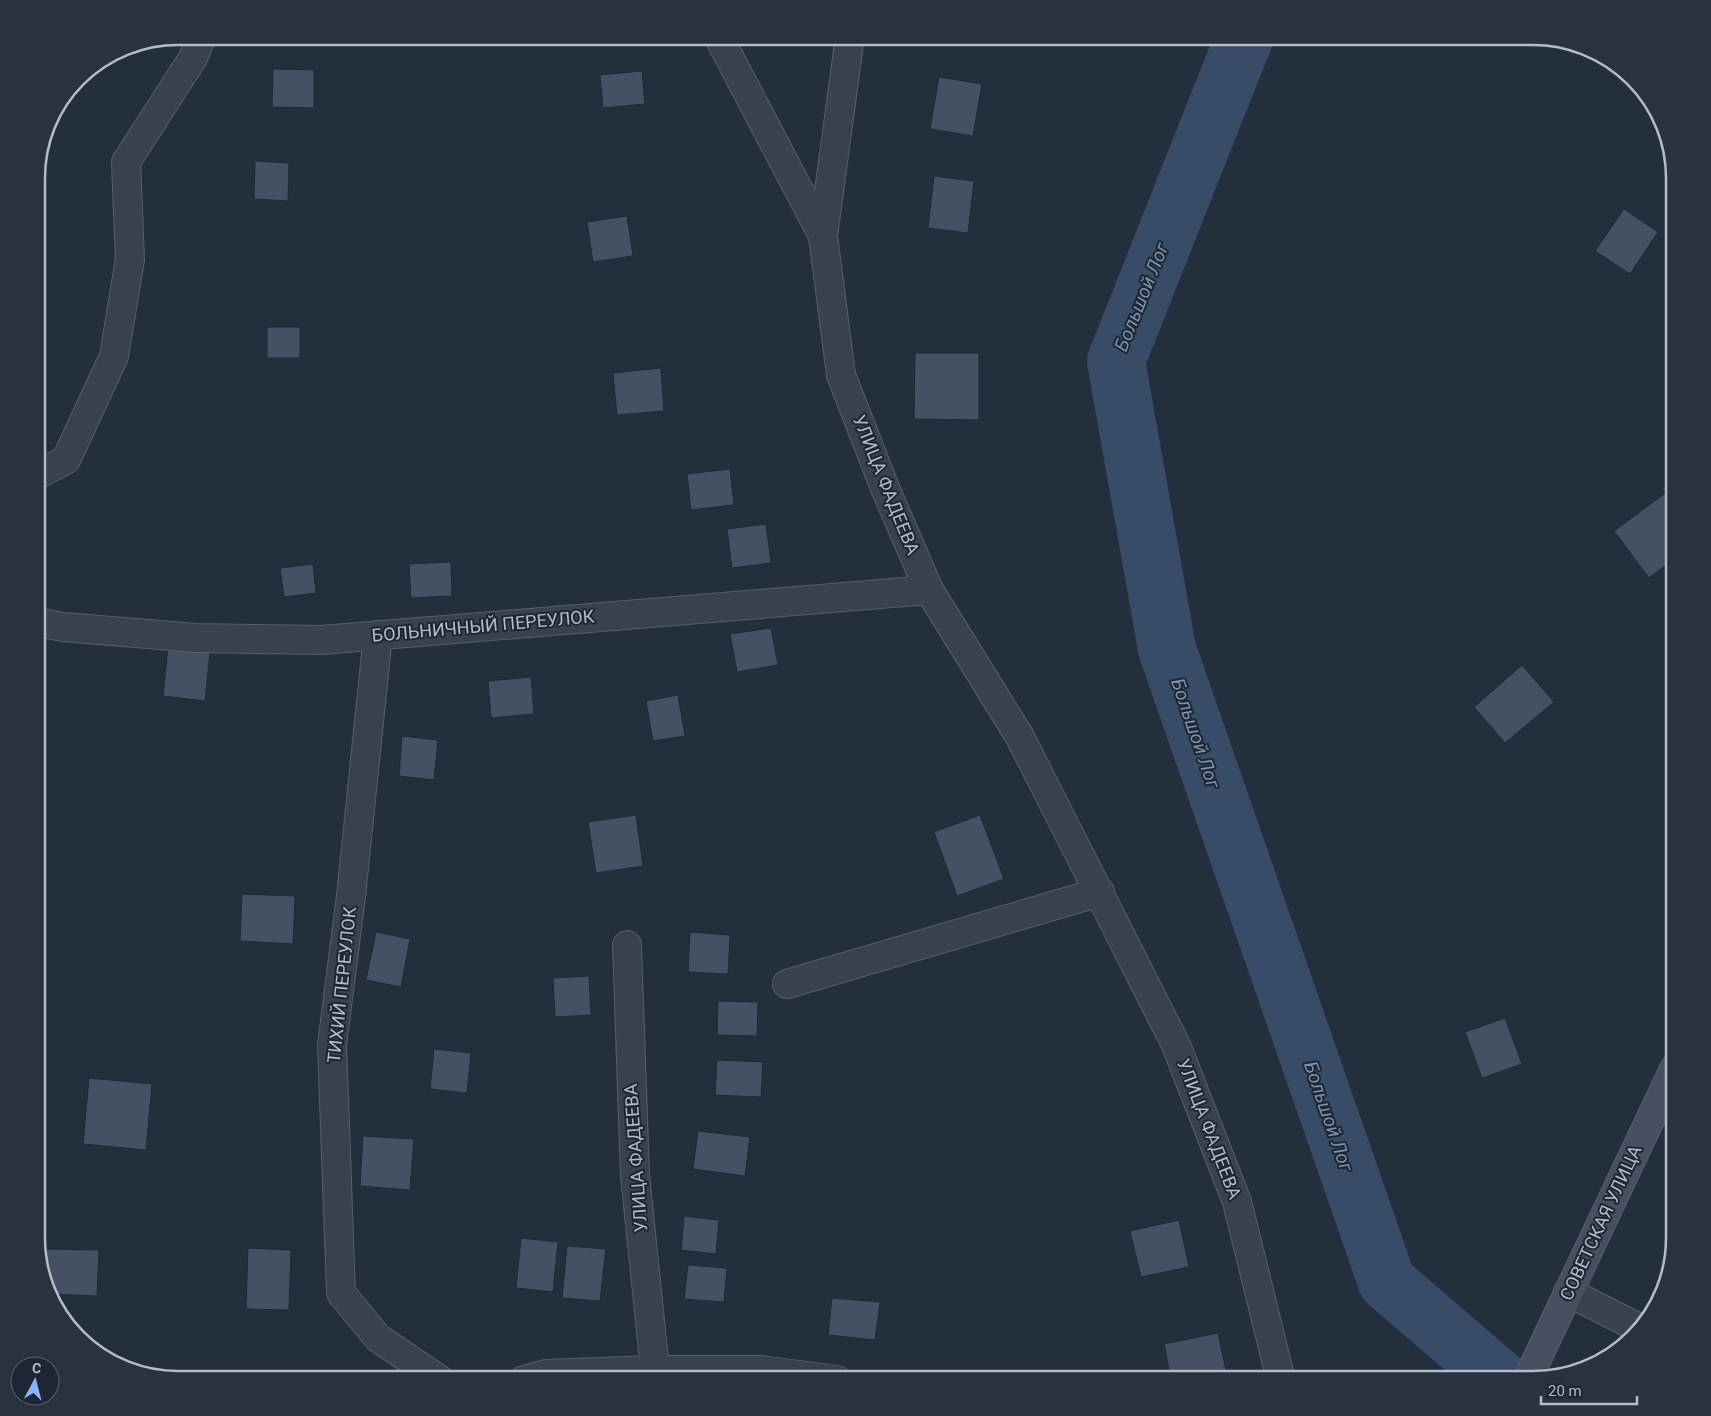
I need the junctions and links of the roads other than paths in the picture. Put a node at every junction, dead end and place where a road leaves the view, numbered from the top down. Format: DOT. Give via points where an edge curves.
graph roads {
  1 [pos="199,45"];
  2 [pos="723,45"];
  3 [pos="849,45"];
  4 [pos="823,236"];
  5 [pos="45,471"];
  6 [pos="929,590"];
  7 [pos="45,624"];
  8 [pos="378,635"];
  9 [pos="1100,892"];
  10 [pos="627,945"];
  11 [pos="787,984"];
  12 [pos="1666,1086"];
  13 [pos="1568,1292"];
  14 [pos="1634,1325"];
  15 [pos="655,1370"];
  16 [pos="427,1371"];
  17 [pos="628,1371"];
  18 [pos="676,1371"];
  19 [pos="1279,1371"];
  20 [pos="1531,1371"];
  1 -- 5 [label="street" via="194,58 126,162 130,259 114,356 66,460"];
  2 -- 4 [label="street"];
  3 -- 4 [label="street, УЛИЦА ФАДЕЕВА"];
  4 -- 6 [label="street, УЛИЦА ФАДЕЕВА" via="841,376"];
  6 -- 8 [label="street, БОЛЬНИЧНЫЙ ПЕРЕУЛОК"];
  6 -- 9 [label="street, УЛИЦА ФАДЕЕВА" via="1020,737"];
  7 -- 8 [label="street, БОЛЬНИЧНЫЙ ПЕРЕУЛОК" via="196,638 322,640"];
  8 -- 16 [label="street, ТИХИЙ ПЕРЕУЛОК" via="332,1045 341,1292 378,1338"];
  9 -- 11 [label="street"];
  9 -- 19 [label="street, УЛИЦА ФАДЕЕВА" via="1176,1045 1237,1202"];
  10 -- 15 [label="street, УЛИЦА ФАДЕЕВА" via="635,1176"];
  12 -- 13 [label="main road, СОВЕТСКАЯ УЛИЦА"];
  13 -- 14 [label="street"];
  13 -- 20 [label="main road, СОВЕТСКАЯ УЛИЦА"];
  15 -- 17 [label="street"];
  15 -- 18 [label="street"];
}
